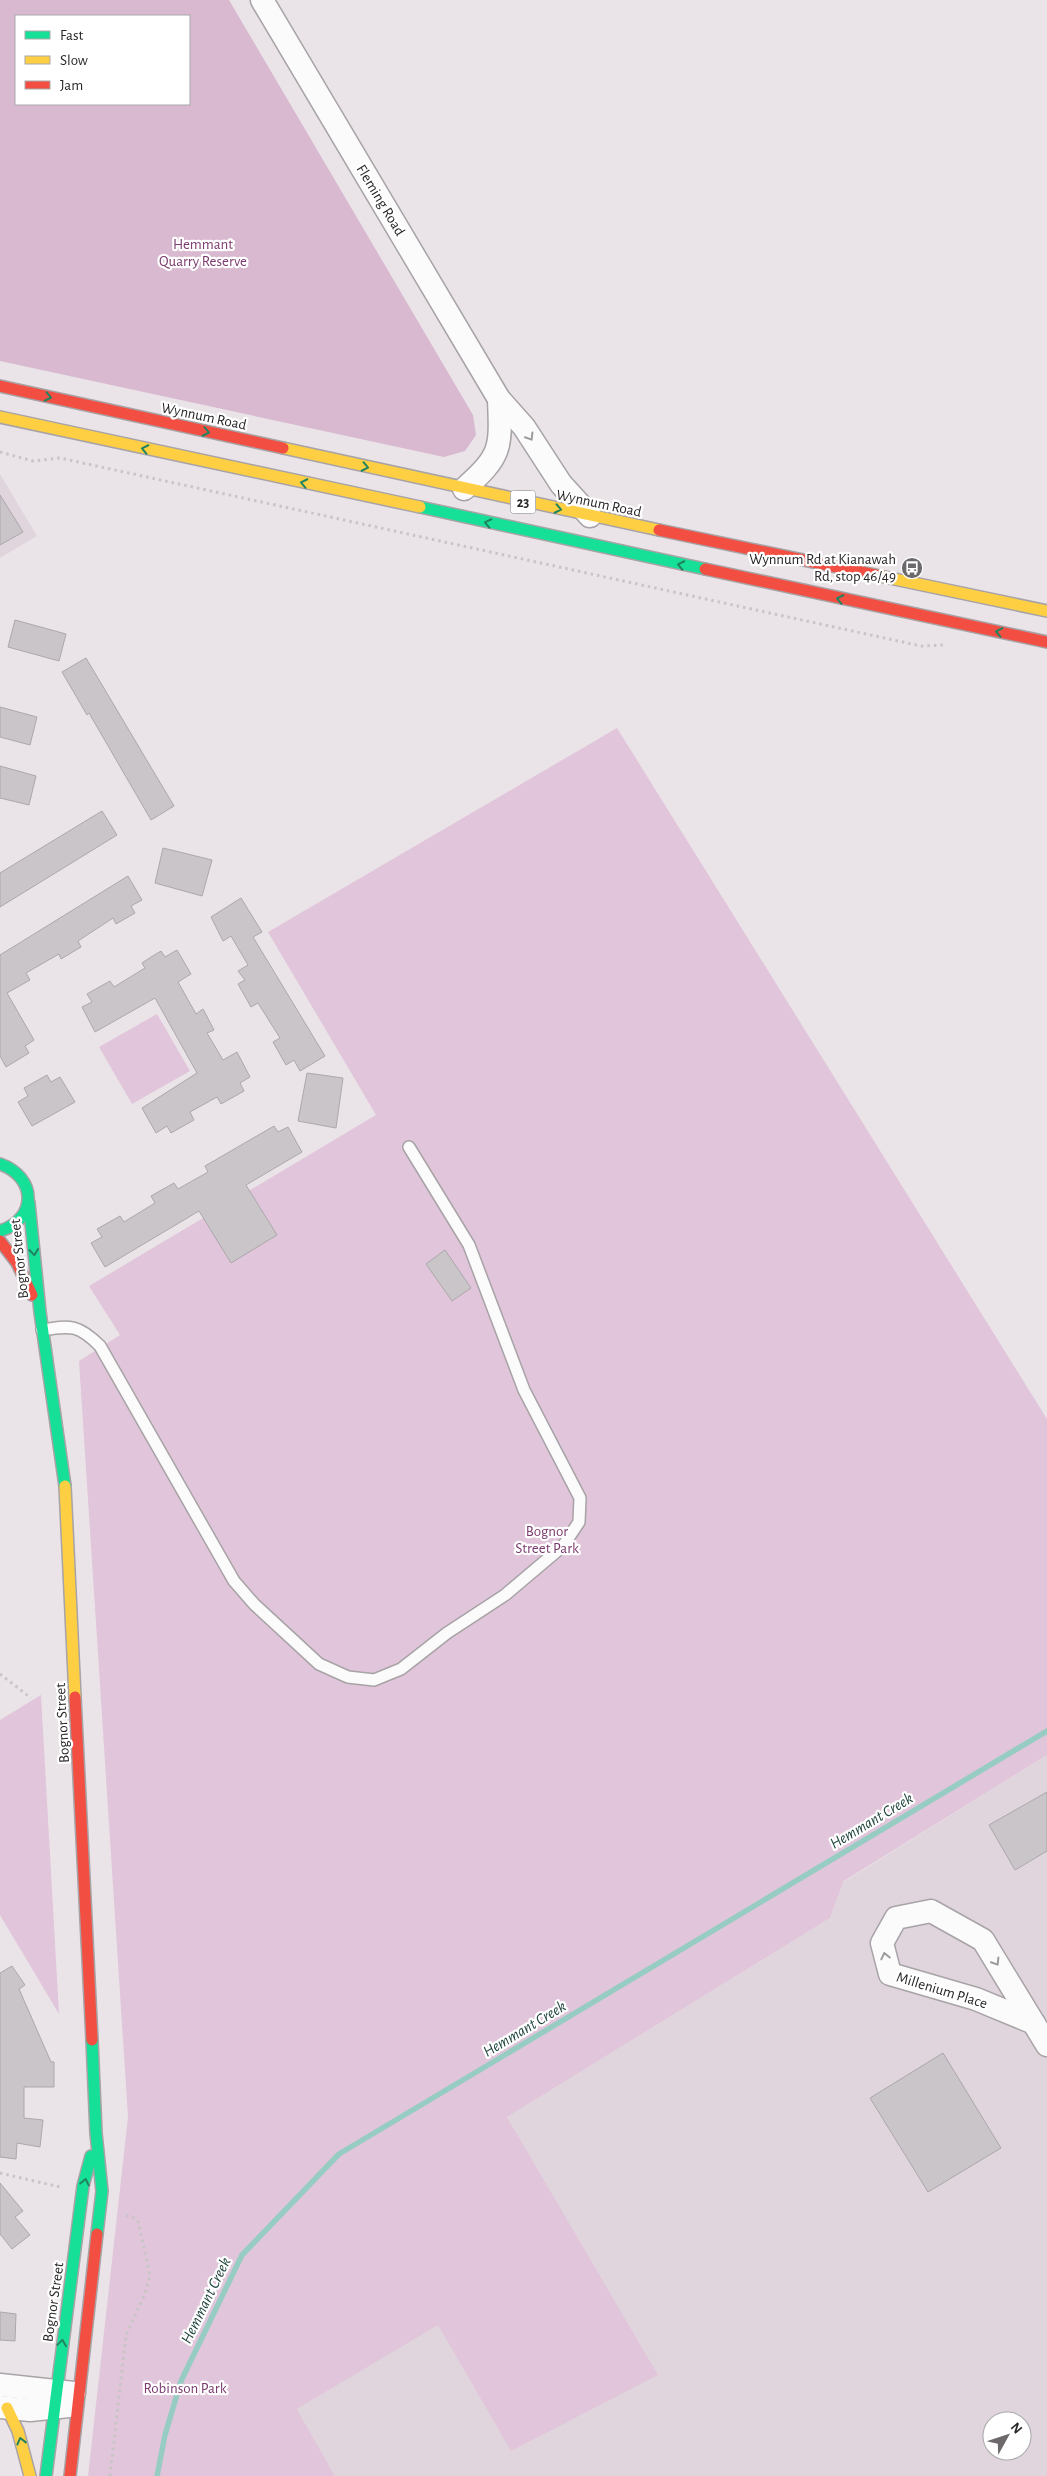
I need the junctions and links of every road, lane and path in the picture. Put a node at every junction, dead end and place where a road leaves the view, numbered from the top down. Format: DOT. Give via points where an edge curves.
graph roads {
  1 [pos="262,0"];
  2 [pos="0,386"];
  3 [pos="499,399"];
  4 [pos="0,418"];
  5 [pos="0,452"];
  6 [pos="464,489"];
  7 [pos="590,516"];
  8 [pos="1047,611"];
  9 [pos="1047,642"];
  10 [pos="946,644"];
  11 [pos="409,1147"];
  12 [pos="0,1164"];
  13 [pos="29,1203"];
  14 [pos="0,1231"];
  15 [pos="0,1241"];
  16 [pos="40,1312"];
  17 [pos="42,1330"];
  18 [pos="0,1674"];
  19 [pos="31,1698"];
  20 [pos="1034,2023"];
  21 [pos="1047,2045"];
  22 [pos="96,2133"];
  23 [pos="0,2174"];
  24 [pos="66,2188"];
  25 [pos="116,2215"];
  26 [pos="0,2385"];
  27 [pos="78,2399"];
  28 [pos="55,2400"];
  29 [pos="3,2407"];
  30 [pos="30,2476"];
  31 [pos="46,2476"];
  32 [pos="70,2476"];
  33 [pos="110,2476"];
  1 -- 3 [label="street, Fleming Road"];
  2 -- 6 [label="main road, Wynnum Road / 23, one-way"];
  3 -- 6 [label="street, Fleming Road" via="501,433 495,457"];
  3 -- 7 [label="street, Fleming Road, one-way" via="524,428 561,484"];
  9 -- 4 [label="main road, 23, one-way"];
  5 -- 10 [label="path" via="33,461 60,458 921,646"];
  6 -- 7 [label="main road, Wynnum Road / 23, one-way"];
  7 -- 8 [label="main road, Wynnum Road / 23"];
  11 -- 17 [label="lane" via="469,1244 524,1390 580,1498 579,1522 563,1546 505,1595 447,1633 401,1669 374,1680 348,1677 319,1664 254,1604 234,1582 100,1346 86,1332 68,1325"];
  12 -- 13 [label="main road, Bognor Street" via="18,1172 27,1186"];
  13 -- 14 [label="main road, Bognor Street" via="22,1220"];
  13 -- 16 [label="main road, Bognor Street, one-way"];
  15 -- 16 [label="main road, Bognor Street" via="17,1263"];
  16 -- 17 [label="main road, Bognor Street"];
  17 -- 22 [label="main road, Bognor Street" via="66,1496"];
  18 -- 19 [label="path"];
  20 -- 20 [label="street, Millenium Place, one-way" via="976,1999 890,1974 882,1943 896,1918 931,1911 983,1940"];
  20 -- 21 [label="street, Millenium Place"];
  22 -- 27 [label="main road, Bognor Street" via="102,2191"];
  28 -- 22 [label="main road, Bognor Street, one-way" via="84,2186"];
  23 -- 24 [label="path"];
  25 -- 33 [label="path" via="131,2216 138,2221 150,2275 126,2335"];
  26 -- 28 [label="street"];
  27 -- 28 [label="street"];
  27 -- 32 [label="main road, Bognor Street"];
  28 -- 29 [label="street" via="30,2410"];
  28 -- 31 [label="main road, Bognor Street"];
  30 -- 29 [label="main road, one-way" via="18,2431"];
}
